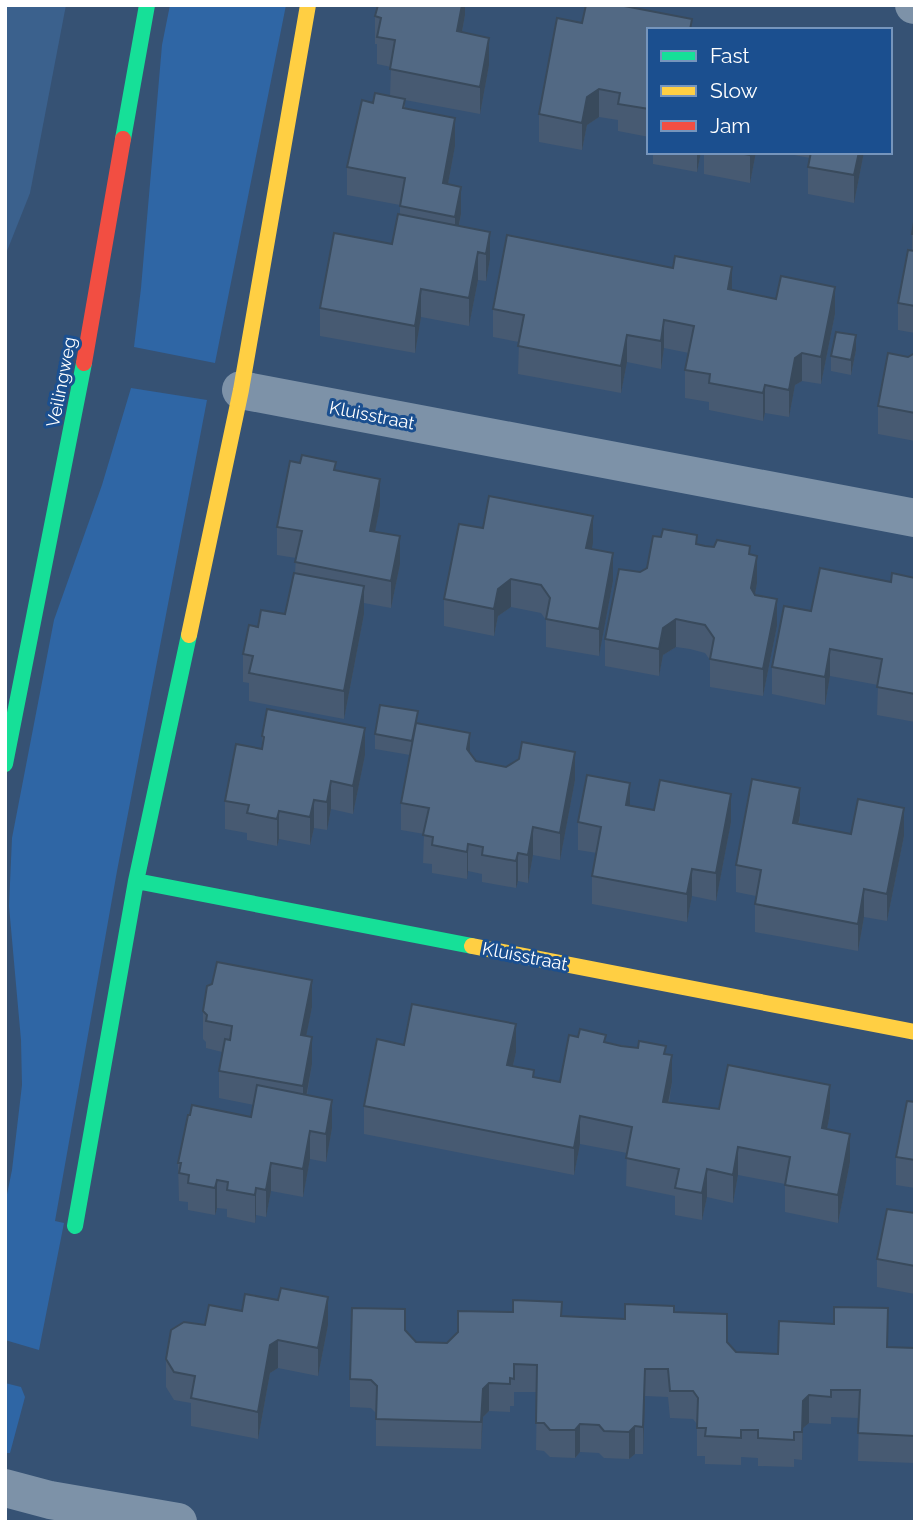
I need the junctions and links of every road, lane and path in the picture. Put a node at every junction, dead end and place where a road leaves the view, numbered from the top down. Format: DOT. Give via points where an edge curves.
graph roads {
  1 [pos="147,5"];
  2 [pos="308,5"];
  3 [pos="241,390"];
  4 [pos="915,518"];
  5 [pos="5,764"];
  6 [pos="136,881"];
  7 [pos="915,1032"];
  8 [pos="75,1226"];
  9 [pos="5,1488"];
  10 [pos="178,1522"];
  1 -- 5 [label="street, Veilingweg" via="84,363"];
  2 -- 3 [label="street"];
  3 -- 4 [label="street, Kluisstraat"];
  3 -- 6 [label="street"];
  6 -- 7 [label="street, Kluisstraat"];
  6 -- 8 [label="street"];
  9 -- 10 [label="street"];
}
